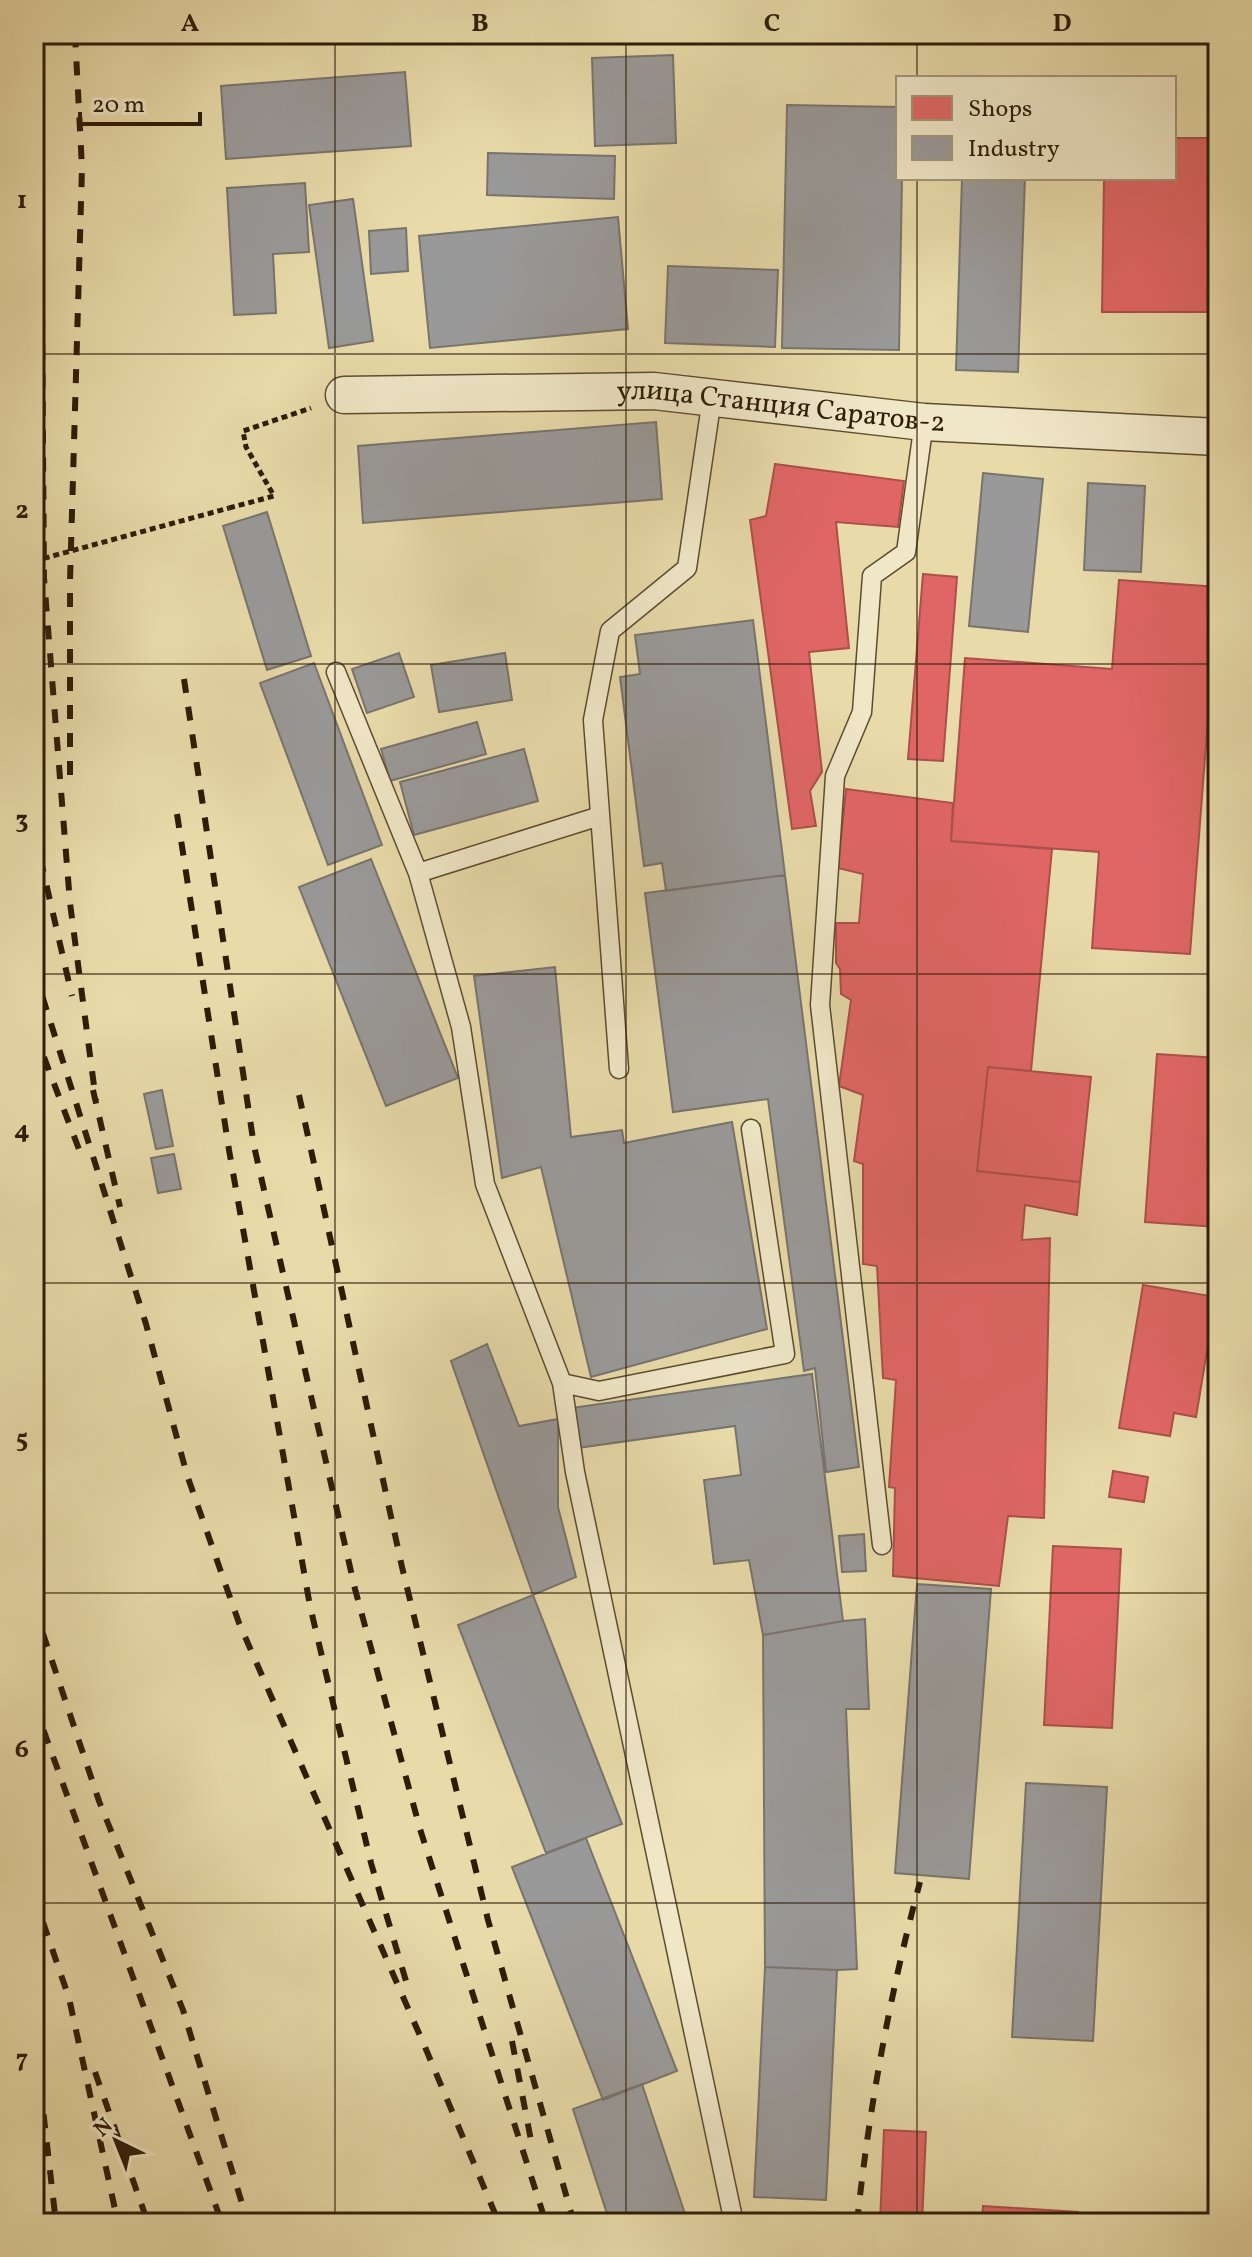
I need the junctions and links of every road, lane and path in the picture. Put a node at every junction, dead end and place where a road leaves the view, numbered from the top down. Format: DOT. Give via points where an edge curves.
graph roads {
  1 [pos="344,395"];
  2 [pos="712,398"];
  3 [pos="298,413"];
  4 [pos="924,422"];
  5 [pos="1218,437"];
  6 [pos="34,561"];
  7 [pos="336,672"];
  8 [pos="600,816"];
  9 [pos="418,873"];
  10 [pos="619,1069"];
  11 [pos="751,1129"];
  12 [pos="562,1383"];
  13 [pos="882,1545"];
  14 [pos="734,2223"];
  1 -- 2 [label="street, улица Станция Саратов-2" via="654,391"];
  2 -- 4 [label="street, улица Станция Саратов-2"];
  2 -- 8 [label="lane" via="687,568 610,631 593,720"];
  3 -- 6 [label="path, bridge" via="243,431 246,447 274,496"];
  4 -- 5 [label="street, улица Станция Саратов-2"];
  4 -- 13 [label="lane" via="906,552 872,576 862,712 835,776 820,1005"];
  7 -- 9 [label="lane"];
  8 -- 9 [label="lane"];
  8 -- 10 [label="lane"];
  9 -- 12 [label="lane" via="461,1027 485,1184"];
  11 -- 12 [label="lane" via="785,1354 599,1391"];
  12 -- 14 [label="lane" via="575,1472"];
}
